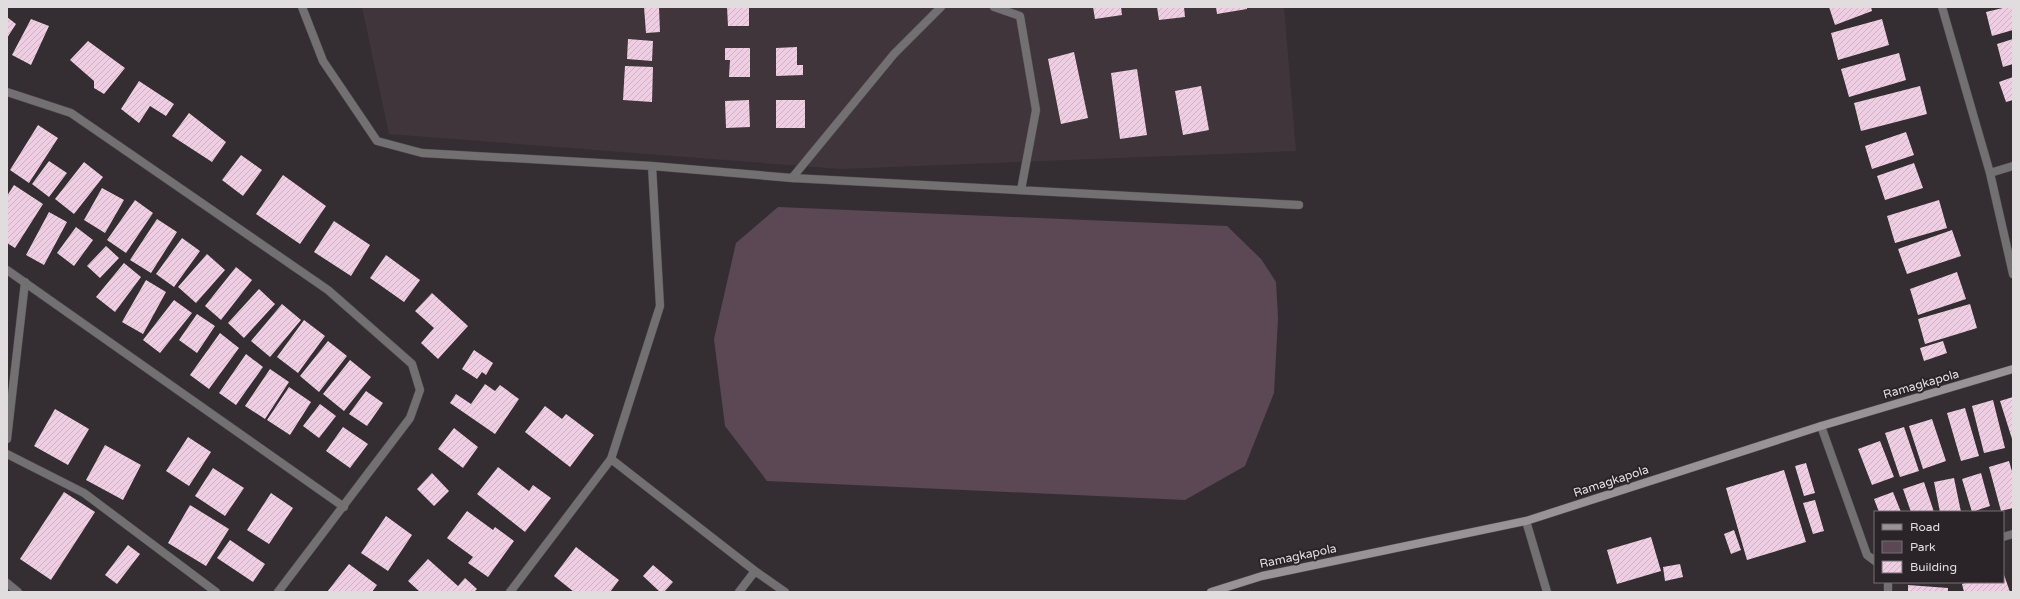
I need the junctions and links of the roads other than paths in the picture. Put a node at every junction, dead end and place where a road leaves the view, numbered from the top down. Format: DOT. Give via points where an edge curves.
graph roads {
  1 [pos="302,7"];
  2 [pos="941,7"];
  3 [pos="994,7"];
  4 [pos="1942,7"];
  5 [pos="7,92"];
  6 [pos="652,166"];
  7 [pos="2013,166"];
  8 [pos="1990,173"];
  9 [pos="792,178"];
  10 [pos="1020,190"];
  11 [pos="1299,205"];
  12 [pos="7,270"];
  13 [pos="2013,274"];
  14 [pos="25,282"];
  15 [pos="2013,369"];
  16 [pos="1821,426"];
  17 [pos="7,439"];
  18 [pos="7,454"];
  19 [pos="611,460"];
  20 [pos="344,508"];
  21 [pos="1526,521"];
  22 [pos="1874,560"];
  23 [pos="755,571"];
  24 [pos="7,583"];
  25 [pos="18,592"];
  26 [pos="216,592"];
  27 [pos="278,592"];
  28 [pos="510,592"];
  29 [pos="739,592"];
  30 [pos="785,592"];
  31 [pos="1211,592"];
  32 [pos="1547,592"];
  1 -- 6 [label="street" via="323,61 377,141 422,153"];
  2 -- 9 [label="street" via="894,54"];
  3 -- 10 [label="street" via="1020,16 1036,110"];
  4 -- 8 [label="street"];
  5 -- 20 [label="street" via="71,113 328,290 412,364 420,390 410,418"];
  6 -- 9 [label="street"];
  6 -- 19 [label="street" via="660,306"];
  7 -- 8 [label="street"];
  8 -- 13 [label="street"];
  9 -- 10 [label="street"];
  10 -- 11 [label="street"];
  12 -- 14 [label="street"];
  14 -- 17 [label="street"];
  14 -- 20 [label="street"];
  15 -- 16 [label="street, Ramagkapola"];
  16 -- 21 [label="street, Ramagkapola"];
  16 -- 22 [label="street" via="1867,555"];
  18 -- 26 [label="street" via="84,493"];
  19 -- 23 [label="street"];
  19 -- 28 [label="street"];
  20 -- 27 [label="street"];
  21 -- 31 [label="street, Ramagkapola" via="1262,576"];
  21 -- 32 [label="street"];
  23 -- 29 [label="street"];
  23 -- 30 [label="street"];
  24 -- 25 [label="street"];
}
